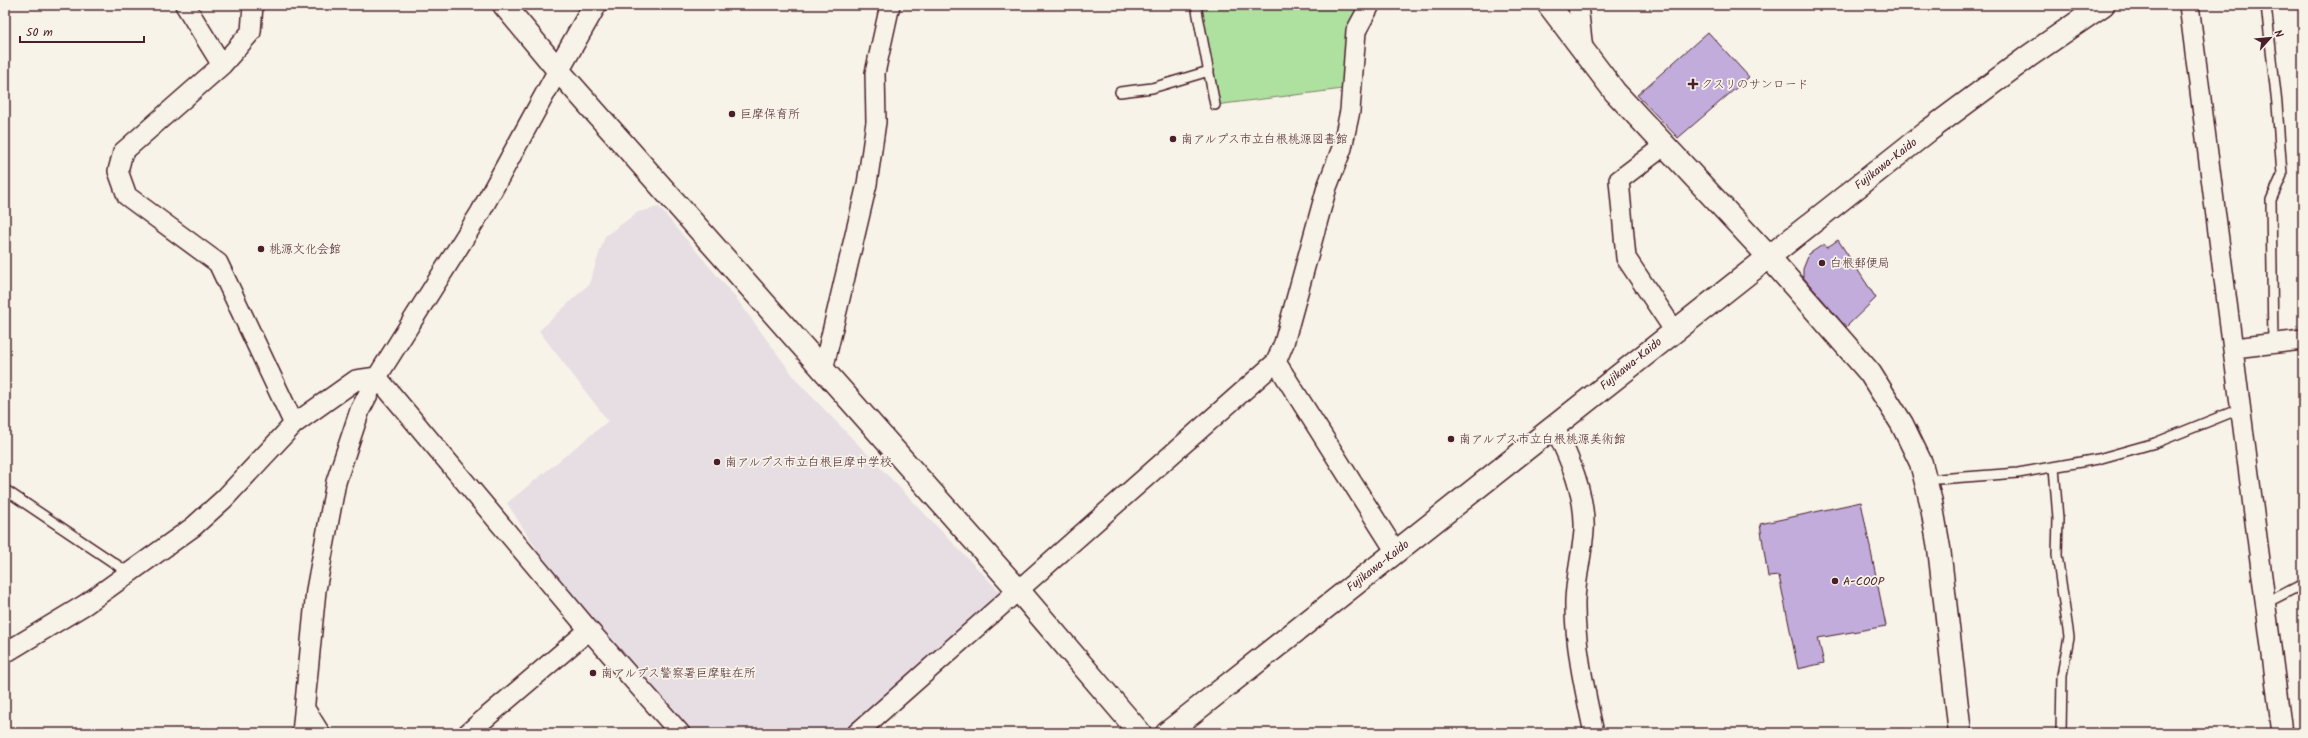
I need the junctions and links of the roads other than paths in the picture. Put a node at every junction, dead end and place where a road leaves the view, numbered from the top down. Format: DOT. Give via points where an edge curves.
graph roads {
  1 [pos="185,5"];
  2 [pos="253,5"];
  3 [pos="504,5"];
  4 [pos="595,5"];
  5 [pos="890,5"];
  6 [pos="1196,5"];
  7 [pos="1370,5"];
  8 [pos="1549,5"];
  9 [pos="1578,5"];
  10 [pos="2103,5"];
  11 [pos="2189,5"];
  12 [pos="2266,5"];
  13 [pos="1584,50"];
  14 [pos="222,65"];
  15 [pos="558,70"];
  16 [pos="1209,71"];
  17 [pos="1120,92"];
  18 [pos="1215,105"];
  19 [pos="1665,146"];
  20 [pos="1768,256"];
  21 [pos="1674,330"];
  22 [pos="2303,340"];
  23 [pos="2273,344"];
  24 [pos="2234,348"];
  25 [pos="1276,362"];
  26 [pos="823,370"];
  27 [pos="377,377"];
  28 [pos="2242,408"];
  29 [pos="294,424"];
  30 [pos="1554,426"];
  31 [pos="2054,467"];
  32 [pos="1925,480"];
  33 [pos="5,493"];
  34 [pos="1396,552"];
  35 [pos="129,573"];
  36 [pos="2303,584"];
  37 [pos="1019,591"];
  38 [pos="2266,603"];
  39 [pos="589,630"];
  40 [pos="5,653"];
  41 [pos="305,709"];
  42 [pos="302,733"];
  43 [pos="320,733"];
  44 [pos="468,733"];
  45 [pos="680,733"];
  46 [pos="857,733"];
  47 [pos="1140,733"];
  48 [pos="1167,733"];
  49 [pos="1594,733"];
  50 [pos="1960,733"];
  51 [pos="2062,733"];
  52 [pos="2282,733"];
  1 -- 14 [label="street"];
  2 -- 14 [label="street" via="251,32"];
  3 -- 15 [label="street"];
  4 -- 15 [label="street"];
  5 -- 26 [label="street" via="875,73 876,122 867,184"];
  6 -- 16 [label="lane"];
  7 -- 25 [label="street" via="1356,31 1350,111 1342,148 1327,187 1284,343"];
  8 -- 13 [label="street"];
  9 -- 13 [label="street"];
  10 -- 20 [label="street, Fujikawa-Kaido" via="1928,131"];
  11 -- 24 [label="street"];
  12 -- 23 [label="lane" via="2282,175 2271,200"];
  13 -- 19 [label="street" via="1615,92"];
  14 -- 29 [label="street" via="123,152 118,170 127,196 218,264"];
  15 -- 26 [label="street"];
  15 -- 27 [label="street" via="480,213"];
  16 -- 17 [label="lane" via="1152,88"];
  16 -- 18 [label="lane"];
  19 -- 20 [label="street"];
  19 -- 21 [label="street" via="1619,180 1626,258"];
  20 -- 21 [label="street, Fujikawa-Kaido"];
  20 -- 32 [label="street" via="1870,373 1902,424 1921,463"];
  21 -- 30 [label="street, Fujikawa-Kaido"];
  22 -- 23 [label="street"];
  23 -- 24 [label="street"];
  24 -- 28 [label="street"];
  25 -- 34 [label="street"];
  25 -- 37 [label="street"];
  26 -- 37 [label="street"];
  27 -- 29 [label="street" via="356,380"];
  27 -- 39 [label="street"];
  27 -- 41 [label="street" via="360,410 336,482 316,590"];
  28 -- 31 [label="lane" via="2155,443 2098,459"];
  28 -- 38 [label="street"];
  29 -- 35 [label="street" via="219,504 193,527"];
  30 -- 34 [label="street, Fujikawa-Kaido"];
  30 -- 49 [label="street" via="1569,457 1581,501 1584,529 1575,600 1584,689"];
  31 -- 32 [label="lane" via="2018,474"];
  31 -- 51 [label="lane" via="2058,519 2057,555 2069,637 2062,675"];
  32 -- 50 [label="street" via="1932,502 1939,548"];
  33 -- 35 [label="lane"];
  34 -- 48 [label="street, Fujikawa-Kaido"];
  35 -- 40 [label="street" via="86,604"];
  36 -- 38 [label="lane"];
  37 -- 46 [label="street"];
  37 -- 47 [label="street"];
  38 -- 52 [label="street"];
  39 -- 44 [label="street"];
  39 -- 45 [label="street"];
  41 -- 42 [label="street"];
  41 -- 43 [label="street"];
}
